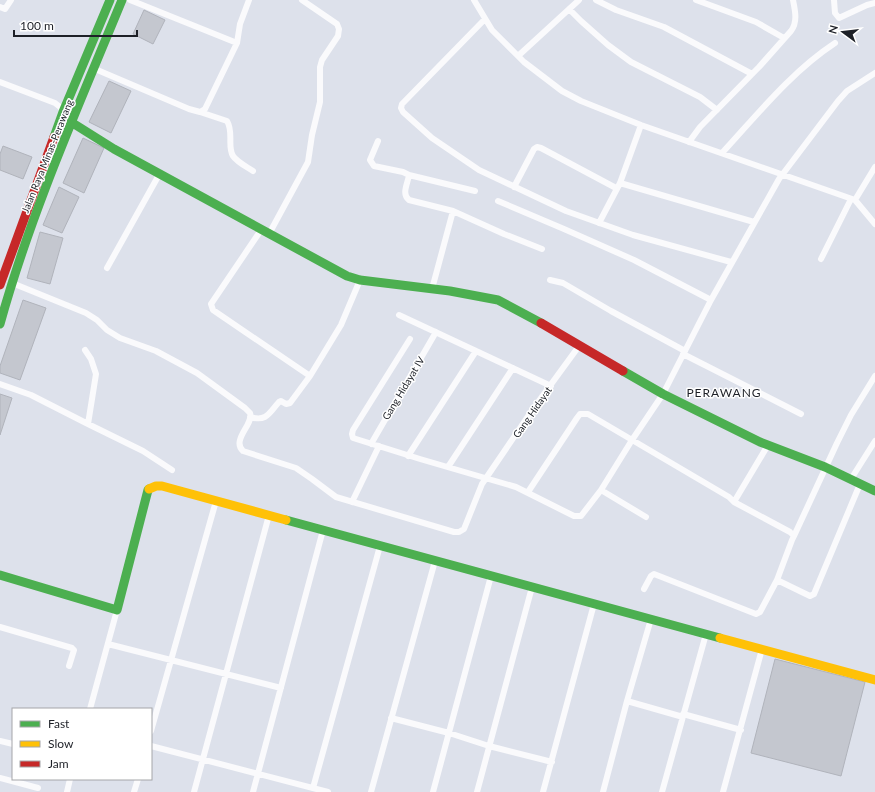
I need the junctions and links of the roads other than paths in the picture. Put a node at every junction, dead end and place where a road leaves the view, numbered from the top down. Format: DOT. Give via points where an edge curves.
graph roads {
  1 [pos="11,0"];
  2 [pos="110,0"];
  3 [pos="122,0"];
  4 [pos="130,0"];
  5 [pos="249,0"];
  6 [pos="302,0"];
  7 [pos="474,0"];
  8 [pos="579,0"];
  9 [pos="596,0"];
  10 [pos="696,0"];
  11 [pos="794,0"];
  12 [pos="834,0"];
  13 [pos="875,3"];
  14 [pos="0,7"];
  15 [pos="569,9"];
  16 [pos="485,19"];
  17 [pos="784,38"];
  18 [pos="237,43"];
  19 [pos="835,43"];
  20 [pos="518,56"];
  21 [pos="94,69"];
  22 [pos="875,73"];
  23 [pos="752,74"];
  24 [pos="0,82"];
  25 [pos="717,110"];
  26 [pos="63,112"];
  27 [pos="200,112"];
  28 [pos="72,122"];
  29 [pos="641,125"];
  30 [pos="378,141"];
  31 [pos="689,142"];
  32 [pos="722,153"];
  33 [pos="875,167"];
  34 [pos="253,172"];
  35 [pos="160,173"];
  36 [pos="409,175"];
  37 [pos="782,175"];
  38 [pos="618,185"];
  39 [pos="514,187"];
  40 [pos="475,191"];
  41 [pos="853,199"];
  42 [pos="498,201"];
  43 [pos="453,211"];
  44 [pos="754,222"];
  45 [pos="598,223"];
  46 [pos="875,224"];
  47 [pos="265,232"];
  48 [pos="542,249"];
  49 [pos="821,259"];
  50 [pos="732,262"];
  51 [pos="107,268"];
  52 [pos="2,271"];
  53 [pos="360,280"];
  54 [pos="550,280"];
  55 [pos="12,284"];
  56 [pos="0,285"];
  57 [pos="432,289"];
  58 [pos="711,300"];
  59 [pos="400,315"];
  60 [pos="0,324"];
  61 [pos="436,332"];
  62 [pos="410,339"];
  63 [pos="579,346"];
  64 [pos="85,350"];
  65 [pos="476,352"];
  66 [pos="684,352"];
  67 [pos="513,368"];
  68 [pos="310,376"];
  69 [pos="875,376"];
  70 [pos="0,384"];
  71 [pos="550,386"];
  72 [pos="663,394"];
  73 [pos="801,414"];
  74 [pos="250,417"];
  75 [pos="88,424"];
  76 [pos="632,440"];
  77 [pos="875,441"];
  78 [pos="371,444"];
  79 [pos="768,445"];
  80 [pos="379,446"];
  81 [pos="408,456"];
  82 [pos="448,467"];
  83 [pos="825,467"];
  84 [pos="172,470"];
  85 [pos="487,478"];
  86 [pos="851,479"];
  87 [pos="860,484"];
  88 [pos="601,490"];
  89 [pos="875,491"];
  90 [pos="528,492"];
  91 [pos="216,501"];
  92 [pos="352,502"];
  93 [pos="734,502"];
  94 [pos="269,515"];
  95 [pos="646,517"];
  96 [pos="323,530"];
  97 [pos="794,536"];
  98 [pos="380,546"];
  99 [pos="435,561"];
  100 [pos="0,575"];
  101 [pos="492,576"];
  102 [pos="777,580"];
  103 [pos="532,587"];
  104 [pos="644,590"];
  105 [pos="594,604"];
  106 [pos="117,610"];
  107 [pos="651,619"];
  108 [pos="0,627"];
  109 [pos="706,634"];
  110 [pos="108,644"];
  111 [pos="762,649"];
  112 [pos="171,661"];
  113 [pos="69,666"];
  114 [pos="226,674"];
  115 [pos="875,680"];
  116 [pos="281,688"];
  117 [pos="627,701"];
  118 [pos="90,708"];
  119 [pos="683,716"];
  120 [pos="391,718"];
  121 [pos="152,728"];
  122 [pos="741,730"];
  123 [pos="449,733"];
  124 [pos="0,741"];
  125 [pos="12,744"];
  126 [pos="152,746"];
  127 [pos="489,746"];
  128 [pos="203,759"];
  129 [pos="552,762"];
  130 [pos="258,774"];
  131 [pos="0,778"];
  132 [pos="70,780"];
  133 [pos="138,780"];
  134 [pos="38,788"];
  135 [pos="315,790"];
  136 [pos="67,792"];
  137 [pos="134,792"];
  138 [pos="194,792"];
  139 [pos="253,792"];
  140 [pos="328,792"];
  141 [pos="371,792"];
  142 [pos="433,792"];
  143 [pos="477,792"];
  144 [pos="543,792"];
  145 [pos="603,792"];
  146 [pos="662,792"];
  147 [pos="723,792"];
  1 -- 14 [label="street" via="5,8"];
  2 -- 26 [label="street, Jalan Raya Minas-Perawang"];
  3 -- 21 [label="street, Jalan Raya Minas-Perawang"];
  4 -- 18 [label="street"];
  5 -- 18 [label="street" via="240,24"];
  6 -- 47 [label="street" via="337,24 339,30 320,67 320,102 308,162"];
  7 -- 16 [label="street"];
  8 -- 15 [label="street"];
  9 -- 23 [label="street" via="664,27"];
  10 -- 17 [label="street" via="756,22"];
  11 -- 17 [label="street" via="796,21"];
  12 -- 13 [label="street" via="835,13 839,18"];
  15 -- 20 [label="street"];
  15 -- 25 [label="street" via="608,45 631,62 700,97"];
  16 -- 20 [label="street" via="492,30"];
  16 -- 39 [label="street" via="402,104 401,108 432,138 479,170"];
  17 -- 23 [label="street"];
  18 -- 27 [label="street" via="205,109"];
  19 -- 32 [label="street" via="817,55 771,99"];
  20 -- 29 [label="street" via="562,91"];
  21 -- 27 [label="street"];
  21 -- 28 [label="street, Jalan Raya Minas-Perawang"];
  22 -- 37 [label="street" via="847,91"];
  23 -- 25 [label="street"];
  24 -- 26 [label="street" via="55,103"];
  25 -- 31 [label="street"];
  26 -- 28 [label="street"];
  26 -- 52 [label="street, Jalan Raya Minas-Perawang"];
  27 -- 34 [label="street" via="227,121 231,129 233,156"];
  28 -- 35 [label="street" via="114,149"];
  28 -- 55 [label="street, Jalan Raya Minas-Perawang" via="32,224"];
  29 -- 31 [label="street"];
  29 -- 38 [label="street"];
  30 -- 36 [label="street" via="370,160 372,165"];
  31 -- 32 [label="street"];
  32 -- 37 [label="street"];
  33 -- 41 [label="street"];
  35 -- 47 [label="street"];
  35 -- 51 [label="street"];
  36 -- 40 [label="street"];
  36 -- 43 [label="street" via="404,192 406,198"];
  37 -- 41 [label="street"];
  37 -- 44 [label="street"];
  38 -- 39 [label="street" via="537,147"];
  38 -- 44 [label="street"];
  38 -- 45 [label="street"];
  39 -- 45 [label="street"];
  41 -- 46 [label="street"];
  41 -- 49 [label="street"];
  42 -- 58 [label="street" via="634,260"];
  43 -- 48 [label="street"];
  43 -- 57 [label="street"];
  44 -- 50 [label="street"];
  45 -- 50 [label="street"];
  47 -- 53 [label="street" via="347,276"];
  47 -- 68 [label="street" via="211,307"];
  50 -- 58 [label="street"];
  52 -- 56 [label="street, Jalan Raya Minas-Perawang"];
  53 -- 57 [label="street"];
  53 -- 68 [label="street" via="341,325"];
  54 -- 66 [label="street" via="563,283"];
  55 -- 60 [label="street, Jalan Raya Minas-Perawang"];
  55 -- 74 [label="street" via="86,313 120,338 156,351 197,373 245,408"];
  57 -- 63 [label="street" via="498,300"];
  58 -- 66 [label="street"];
  59 -- 61 [label="street"];
  61 -- 65 [label="street"];
  61 -- 78 [label="street, Gang Hidayat IV"];
  62 -- 78 [label="street" via="352,434 354,439"];
  63 -- 71 [label="street, Gang Hidayat"];
  63 -- 72 [label="street"];
  64 -- 75 [label="street" via="96,374"];
  65 -- 67 [label="street"];
  65 -- 81 [label="street"];
  66 -- 72 [label="street"];
  66 -- 73 [label="street"];
  67 -- 71 [label="street"];
  67 -- 82 [label="street"];
  68 -- 74 [label="street" via="290,403 279,402 264,418"];
  69 -- 83 [label="street" via="851,415"];
  70 -- 75 [label="street" via="31,395"];
  71 -- 85 [label="street, Gang Hidayat"];
  72 -- 76 [label="street"];
  72 -- 79 [label="street"];
  74 -- 92 [label="street, Gang Hidayat" via="240,440 241,449 296,468 336,497"];
  75 -- 84 [label="street" via="143,451"];
  76 -- 88 [label="street"];
  76 -- 90 [label="street" via="588,414 580,414"];
  76 -- 93 [label="street"];
  77 -- 86 [label="street"];
  78 -- 80 [label="street"];
  79 -- 83 [label="street"];
  79 -- 93 [label="street"];
  80 -- 81 [label="street"];
  80 -- 92 [label="street"];
  81 -- 82 [label="street"];
  82 -- 85 [label="street"];
  83 -- 86 [label="street"];
  83 -- 97 [label="street"];
  85 -- 90 [label="street"];
  85 -- 92 [label="street, Gang Hidayat" via="482,484 464,529 459,532"];
  86 -- 87 [label="street"];
  87 -- 89 [label="street"];
  87 -- 102 [label="street" via="814,594 809,596"];
  88 -- 90 [label="street" via="578,517"];
  88 -- 95 [label="street"];
  91 -- 94 [label="street"];
  91 -- 106 [label="street" via="162,486 149,488"];
  91 -- 112 [label="street"];
  93 -- 97 [label="street"];
  94 -- 96 [label="street"];
  94 -- 114 [label="street"];
  96 -- 98 [label="street"];
  96 -- 116 [label="street"];
  97 -- 102 [label="street"];
  98 -- 99 [label="street"];
  98 -- 135 [label="street"];
  99 -- 101 [label="street"];
  99 -- 120 [label="street"];
  100 -- 106 [label="street"];
  101 -- 103 [label="street"];
  101 -- 123 [label="street"];
  102 -- 104 [label="street" via="760,612 756,614 654,574"];
  103 -- 105 [label="street"];
  103 -- 127 [label="street"];
  105 -- 107 [label="street"];
  105 -- 129 [label="street"];
  106 -- 110 [label="street"];
  107 -- 109 [label="street"];
  107 -- 117 [label="street"];
  108 -- 113 [label="street" via="72,648"];
  109 -- 111 [label="street"];
  109 -- 119 [label="street"];
  110 -- 112 [label="street"];
  110 -- 118 [label="street"];
  111 -- 115 [label="street"];
  111 -- 122 [label="street"];
  112 -- 114 [label="street"];
  112 -- 121 [label="street"];
  114 -- 116 [label="street"];
  114 -- 128 [label="street"];
  116 -- 130 [label="street"];
  117 -- 119 [label="street"];
  117 -- 145 [label="street"];
  119 -- 122 [label="street"];
  119 -- 146 [label="street"];
  120 -- 123 [label="street"];
  120 -- 141 [label="street"];
  122 -- 147 [label="street"];
  123 -- 127 [label="street"];
  123 -- 142 [label="street"];
  124 -- 125 [label="street"];
  126 -- 128 [label="street"];
  127 -- 129 [label="street"];
  127 -- 143 [label="street"];
  128 -- 130 [label="street"];
  128 -- 138 [label="street"];
  129 -- 144 [label="street"];
  130 -- 135 [label="street"];
  130 -- 139 [label="street"];
  131 -- 134 [label="street"];
  132 -- 136 [label="street"];
  133 -- 137 [label="street"];
  135 -- 140 [label="street"];
}
